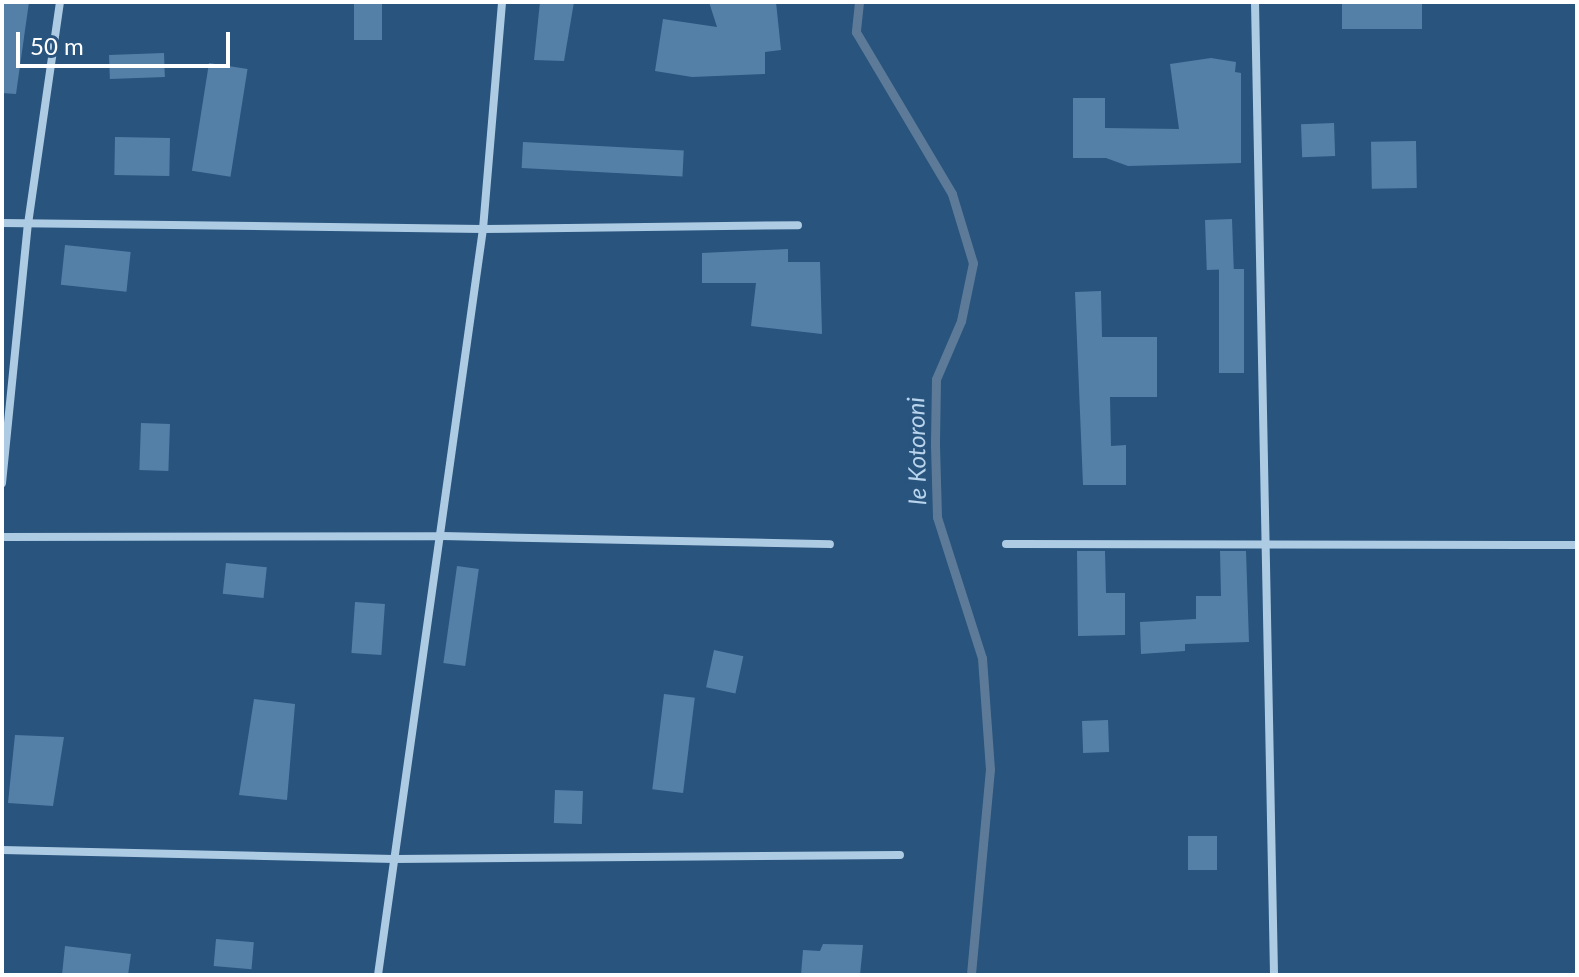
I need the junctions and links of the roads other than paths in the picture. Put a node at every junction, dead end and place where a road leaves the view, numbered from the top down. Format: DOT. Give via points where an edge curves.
graph roads {
  1 [pos="60,2"];
  2 [pos="502,2"];
  3 [pos="1255,2"];
  4 [pos="2,223"];
  5 [pos="28,224"];
  6 [pos="798,225"];
  7 [pos="483,229"];
  8 [pos="2,483"];
  9 [pos="442,536"];
  10 [pos="2,537"];
  11 [pos="1262,543"];
  12 [pos="830,544"];
  13 [pos="1006,544"];
  14 [pos="1577,545"];
  15 [pos="2,850"];
  16 [pos="900,855"];
  17 [pos="394,859"];
  18 [pos="378,975"];
  19 [pos="1274,975"];
  1 -- 5 [label="street"];
  2 -- 7 [label="street"];
  3 -- 11 [label="street"];
  4 -- 5 [label="street"];
  5 -- 7 [label="street"];
  5 -- 8 [label="street"];
  6 -- 7 [label="street"];
  7 -- 9 [label="street"];
  9 -- 10 [label="street"];
  9 -- 12 [label="street"];
  9 -- 17 [label="street"];
  11 -- 13 [label="street"];
  11 -- 14 [label="street"];
  11 -- 19 [label="street"];
  15 -- 17 [label="street"];
  16 -- 17 [label="street"];
  17 -- 18 [label="street"];
}
